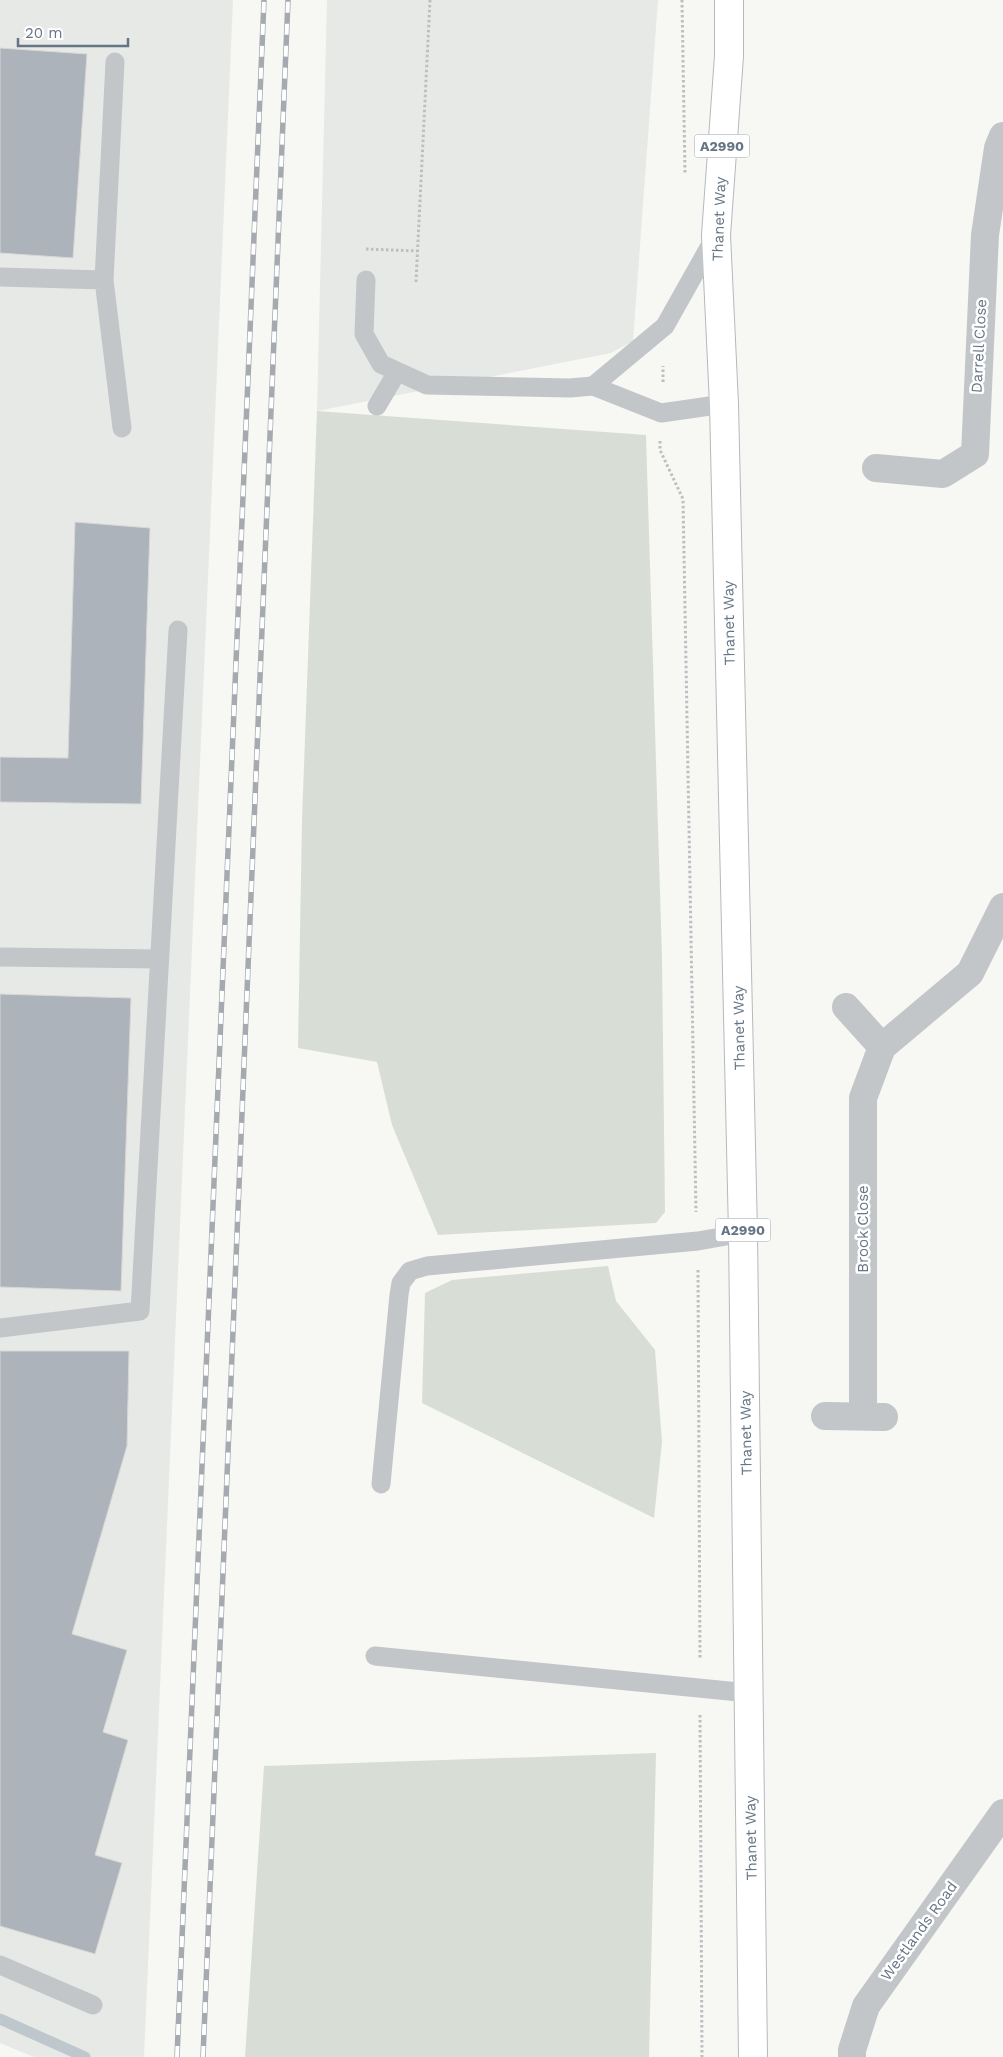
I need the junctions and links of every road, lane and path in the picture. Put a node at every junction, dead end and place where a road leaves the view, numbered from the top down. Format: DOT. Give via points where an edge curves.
graph roads {
  1 [pos="430,0"];
  2 [pos="682,0"];
  3 [pos="729,0"];
  4 [pos="116,62"];
  5 [pos="1003,136"];
  6 [pos="685,179"];
  7 [pos="716,235"];
  8 [pos="366,249"];
  9 [pos="417,251"];
  10 [pos="0,278"];
  11 [pos="104,280"];
  12 [pos="366,280"];
  13 [pos="416,282"];
  14 [pos="665,326"];
  15 [pos="397,372"];
  16 [pos="593,386"];
  17 [pos="724,404"];
  18 [pos="377,406"];
  19 [pos="661,413"];
  20 [pos="122,428"];
  21 [pos="876,468"];
  22 [pos="178,630"];
  23 [pos="1003,907"];
  24 [pos="0,957"];
  25 [pos="159,959"];
  26 [pos="846,1007"];
  27 [pos="882,1046"];
  28 [pos="744,1234"];
  29 [pos="698,1241"];
  30 [pos="0,1328"];
  31 [pos="825,1416"];
  32 [pos="381,1484"];
  33 [pos="375,1656"];
  34 [pos="700,1688"];
  35 [pos="749,1693"];
  36 [pos="1003,1813"];
  37 [pos="0,1965"];
  38 [pos="93,2005"];
  39 [pos="702,2057"];
  40 [pos="753,2057"];
  41 [pos="852,2057"];
  1 -- 9 [label="path"];
  2 -- 6 [label="path"];
  3 -- 7 [label="main road, Thanet Way / A2990" via="729,56"];
  4 -- 11 [label="lane"];
  5 -- 21 [label="street, Darrell Close" via="998,148 984,235 974,454 943,474"];
  7 -- 14 [label="lane"];
  7 -- 17 [label="main road, Thanet Way / A2990"];
  8 -- 9 [label="path"];
  9 -- 13 [label="path"];
  10 -- 11 [label="lane"];
  11 -- 20 [label="lane"];
  12 -- 15 [label="lane" via="364,334 381,364"];
  14 -- 16 [label="lane"];
  14 -- 19 [label="path"];
  15 -- 16 [label="lane" via="427,385"];
  15 -- 18 [label="lane"];
  16 -- 19 [label="lane"];
  17 -- 19 [label="lane"];
  17 -- 28 [label="main road, Thanet Way / A2990"];
  19 -- 29 [label="path" via="660,450 683,499 694,1171"];
  22 -- 25 [label="lane"];
  23 -- 27 [label="street" via="970,973"];
  24 -- 25 [label="lane"];
  25 -- 30 [label="lane" via="140,1311"];
  26 -- 27 [label="street"];
  27 -- 31 [label="street, Brook Close" via="863,1098 873,1416"];
  28 -- 29 [label="lane"];
  28 -- 35 [label="main road, Thanet Way / A2990"];
  29 -- 32 [label="lane" via="410,1271 401,1283 399,1295"];
  29 -- 34 [label="path"];
  33 -- 34 [label="lane"];
  34 -- 35 [label="lane"];
  34 -- 39 [label="path"];
  35 -- 40 [label="main road, Thanet Way / A2990"];
  36 -- 41 [label="street, Westlands Road" via="866,2006"];
  37 -- 38 [label="lane"];
}
